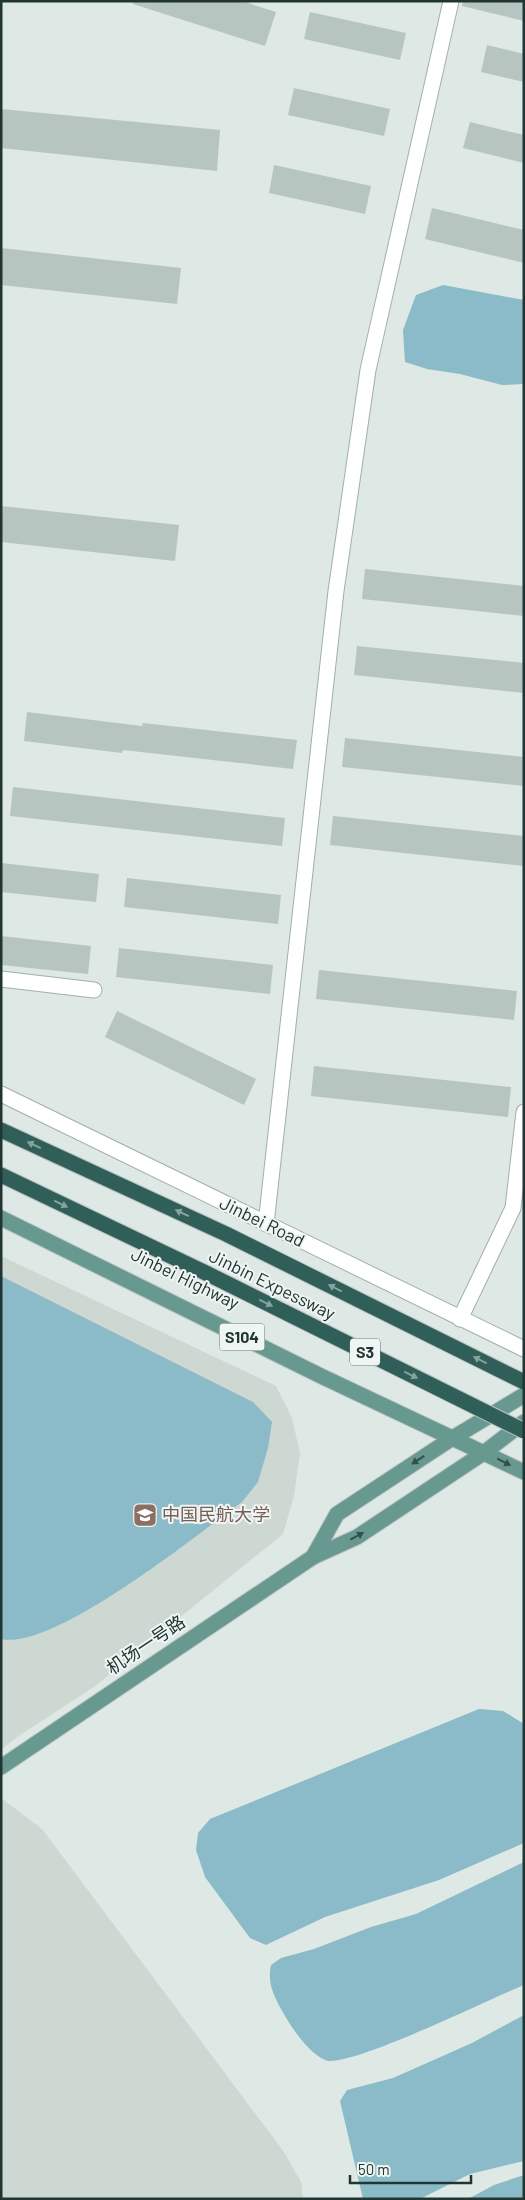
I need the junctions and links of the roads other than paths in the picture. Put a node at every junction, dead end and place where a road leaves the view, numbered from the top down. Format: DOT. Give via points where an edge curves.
graph roads {
  1 [pos="451,1"];
  2 [pos="1,979"];
  3 [pos="94,990"];
  4 [pos="1,1094"];
  5 [pos="524,1112"];
  6 [pos="1,1130"];
  7 [pos="1,1175"];
  8 [pos="1,1210"];
  9 [pos="1,1218"];
  10 [pos="266,1224"];
  11 [pos="460,1319"];
  12 [pos="524,1350"];
  13 [pos="524,1382"];
  14 [pos="524,1395"];
  15 [pos="524,1422"];
  16 [pos="524,1431"];
  17 [pos="455,1436"];
  18 [pos="485,1452"];
  19 [pos="524,1472"];
  20 [pos="313,1557"];
  21 [pos="1,1767"];
  1 -- 10 [label="street" via="368,370 336,591"];
  2 -- 3 [label="street"];
  4 -- 10 [label="street, Jinbei Road"];
  5 -- 11 [label="street" via="513,1208"];
  13 -- 6 [label="highway, Jinbin Expessway / S3, one-way" via="226,1234"];
  7 -- 16 [label="highway, Jinbin Expessway / S3, one-way, bridge"];
  8 -- 17 [label="main road, Jinbei Highway / S104"];
  9 -- 17 [label="main road, Jinbei Highway / S104"];
  10 -- 11 [label="street, Jinbei Road"];
  11 -- 12 [label="street, Jinbei Road"];
  14 -- 17 [label="main road, 机场一号路"];
  15 -- 18 [label="main road, 机场一号路"];
  17 -- 18 [label="main road, Jinbei Highway / S104"];
  17 -- 20 [label="main road, 机场一号路, one-way" via="337,1514"];
  18 -- 19 [label="main road, Jinbei Highway / S104, one-way"];
  20 -- 18 [label="main road, 机场一号路, one-way" via="357,1537"];
  20 -- 21 [label="main road, 机场一号路"];
}
